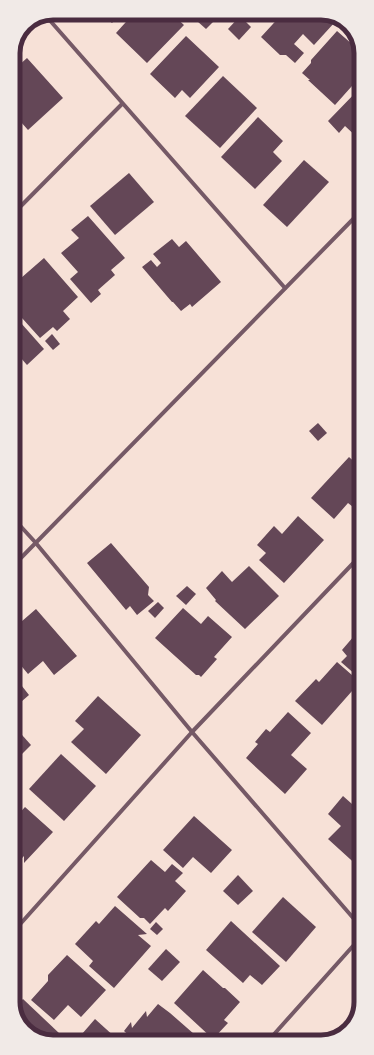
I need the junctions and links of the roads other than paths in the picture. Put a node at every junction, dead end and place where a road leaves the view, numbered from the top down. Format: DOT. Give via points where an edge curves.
graph roads {
  1 [pos="50,21"];
  2 [pos="122,104"];
  3 [pos="20,207"];
  4 [pos="354,218"];
  5 [pos="285,288"];
  6 [pos="20,526"];
  7 [pos="35,542"];
  8 [pos="20,558"];
  9 [pos="354,562"];
  10 [pos="192,732"];
  11 [pos="354,919"];
  12 [pos="20,924"];
  13 [pos="354,945"];
  14 [pos="273,1035"];
  1 -- 2 [label="street"];
  2 -- 3 [label="street"];
  2 -- 5 [label="street"];
  4 -- 5 [label="street"];
  5 -- 7 [label="street"];
  6 -- 7 [label="street"];
  7 -- 8 [label="street"];
  7 -- 10 [label="street"];
  9 -- 10 [label="street"];
  10 -- 11 [label="street"];
  10 -- 12 [label="street"];
  13 -- 14 [label="street"];
}
